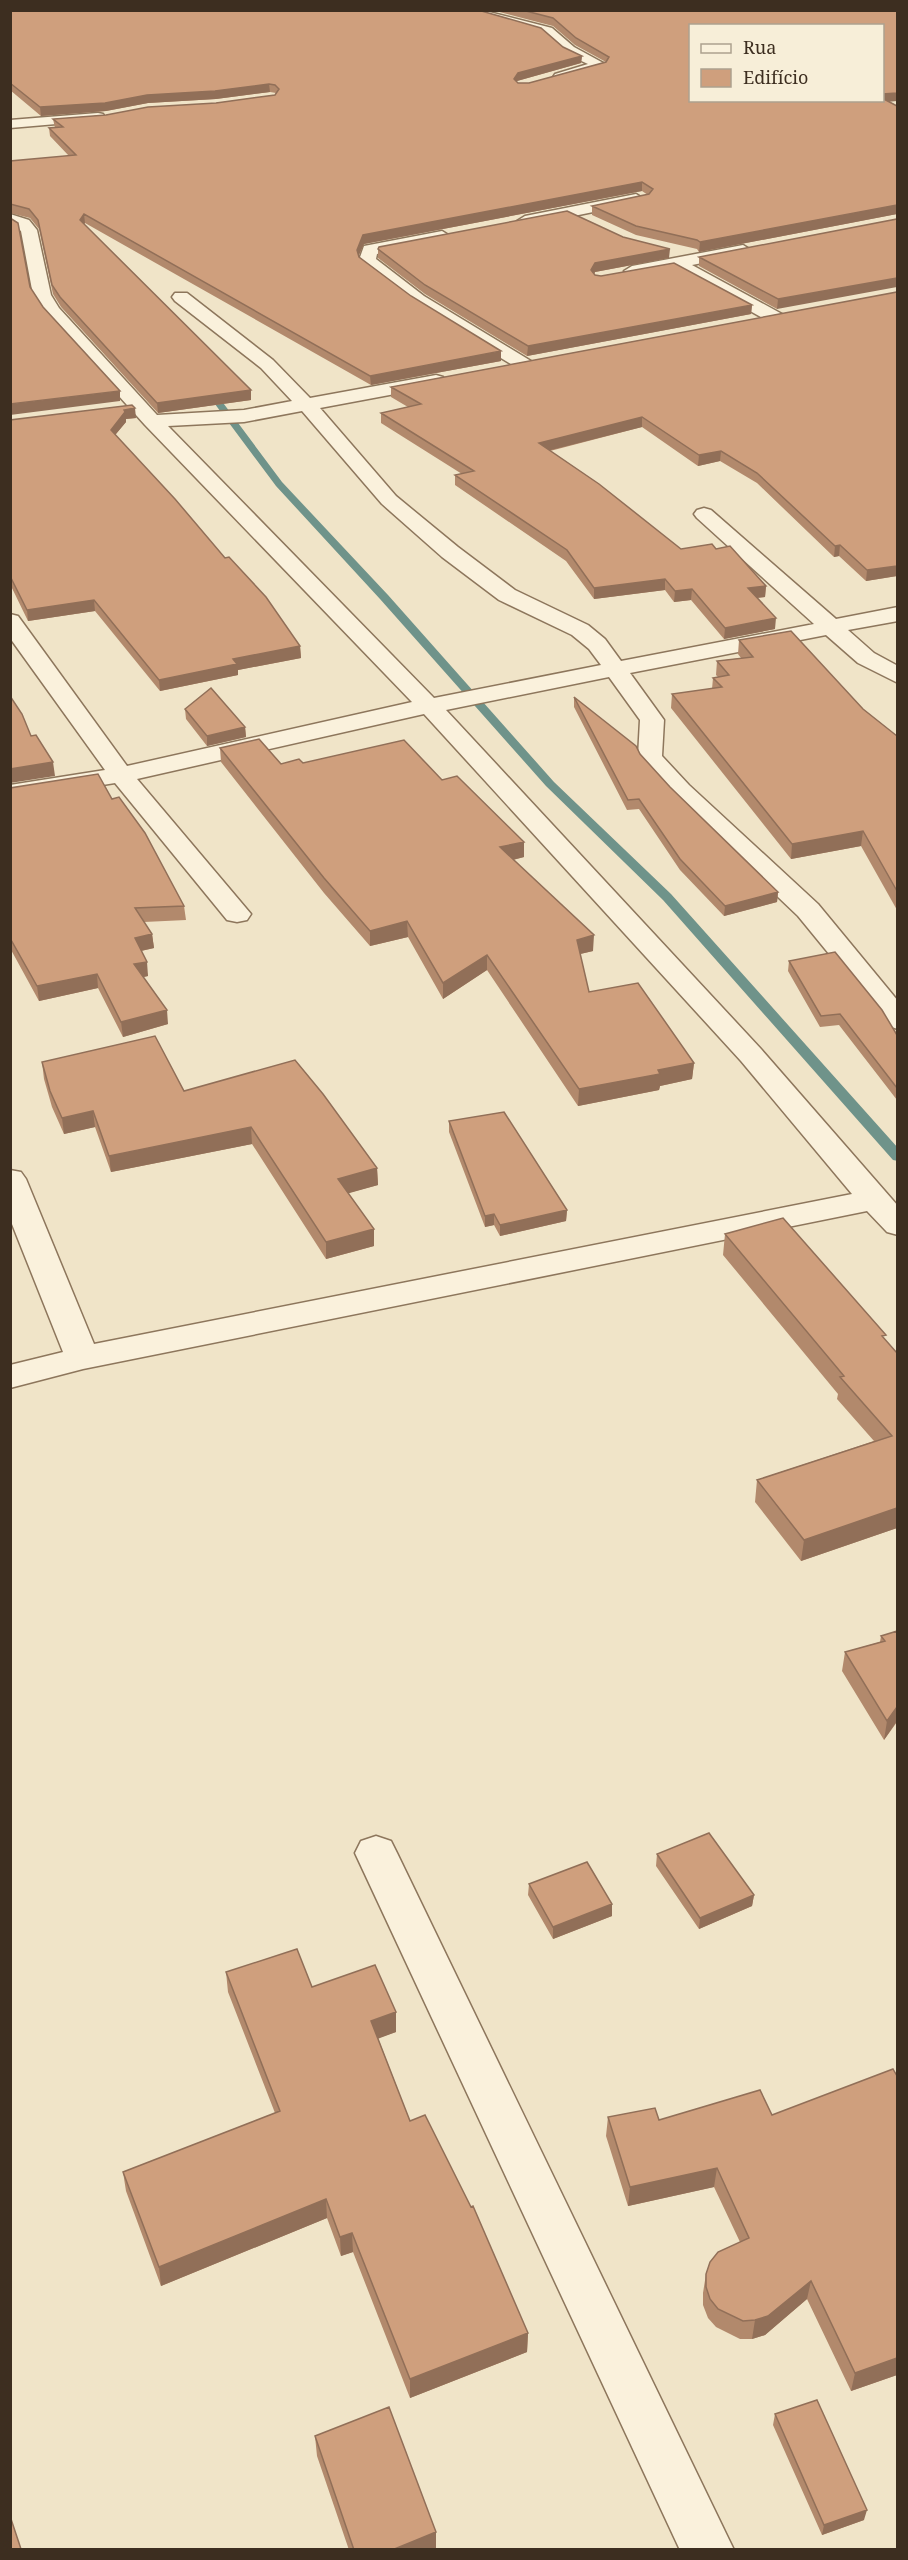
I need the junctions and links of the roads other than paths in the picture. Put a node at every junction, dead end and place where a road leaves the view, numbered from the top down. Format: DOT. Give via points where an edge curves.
graph roads {
  1 [pos="464,10"];
  2 [pos="547,80"];
  3 [pos="118,115"];
  4 [pos="10,124"];
  5 [pos="642,198"];
  6 [pos="571,213"];
  7 [pos="10,219"];
  8 [pos="591,222"];
  9 [pos="513,223"];
  10 [pos="455,233"];
  11 [pos="763,247"];
  12 [pos="659,249"];
  13 [pos="705,258"];
  14 [pos="676,263"];
  15 [pos="611,275"];
  16 [pos="181,297"];
  17 [pos="796,313"];
  18 [pos="776,318"];
  19 [pos="746,324"];
  20 [pos="545,361"];
  21 [pos="525,365"];
  22 [pos="494,371"];
  23 [pos="450,379"];
  24 [pos="307,405"];
  25 [pos="136,413"];
  26 [pos="704,514"];
  27 [pos="897,614"];
  28 [pos="10,621"];
  29 [pos="830,627"];
  30 [pos="614,669"];
  31 [pos="897,676"];
  32 [pos="428,706"];
  33 [pos="121,775"];
  34 [pos="10,793"];
  35 [pos="237,914"];
  36 [pos="897,1020"];
  37 [pos="10,1179"];
  38 [pos="874,1200"];
  39 [pos="897,1225"];
  40 [pos="83,1358"];
  41 [pos="10,1377"];
  42 [pos="376,1853"];
  43 [pos="708,2550"];
  1 -- 2 [label="street" via="547,31 569,50 600,66"];
  3 -- 4 [label="street"];
  5 -- 6 [label="street"];
  6 -- 8 [label="street"];
  6 -- 9 [label="street"];
  7 -- 25 [label="street" via="29,230 42,295 52,311"];
  10 -- 21 [label="street" via="370,250 367,260 417,300"];
  11 -- 13 [label="street"];
  12 -- 13 [label="street"];
  13 -- 14 [label="street"];
  14 -- 15 [label="street"];
  14 -- 18 [label="street"];
  16 -- 24 [label="street" via="267,364"];
  17 -- 18 [label="street"];
  18 -- 19 [label="street"];
  20 -- 21 [label="street"];
  21 -- 22 [label="street"];
  23 -- 24 [label="street"];
  24 -- 25 [label="street" via="224,418"];
  24 -- 30 [label="street" via="389,500 507,595 580,630 597,644"];
  25 -- 32 [label="street"];
  26 -- 29 [label="street"];
  27 -- 29 [label="street"];
  28 -- 33 [label="street"];
  29 -- 30 [label="street"];
  29 -- 31 [label="street" via="866,658"];
  30 -- 32 [label="street"];
  30 -- 36 [label="street" via="652,720 650,757 808,910"];
  32 -- 33 [label="street"];
  32 -- 38 [label="street" via="751,1055"];
  33 -- 34 [label="street"];
  33 -- 35 [label="street"];
  37 -- 40 [label="street"];
  38 -- 39 [label="street"];
  38 -- 40 [label="street"];
  40 -- 41 [label="street"];
  42 -- 43 [label="street"];
}
